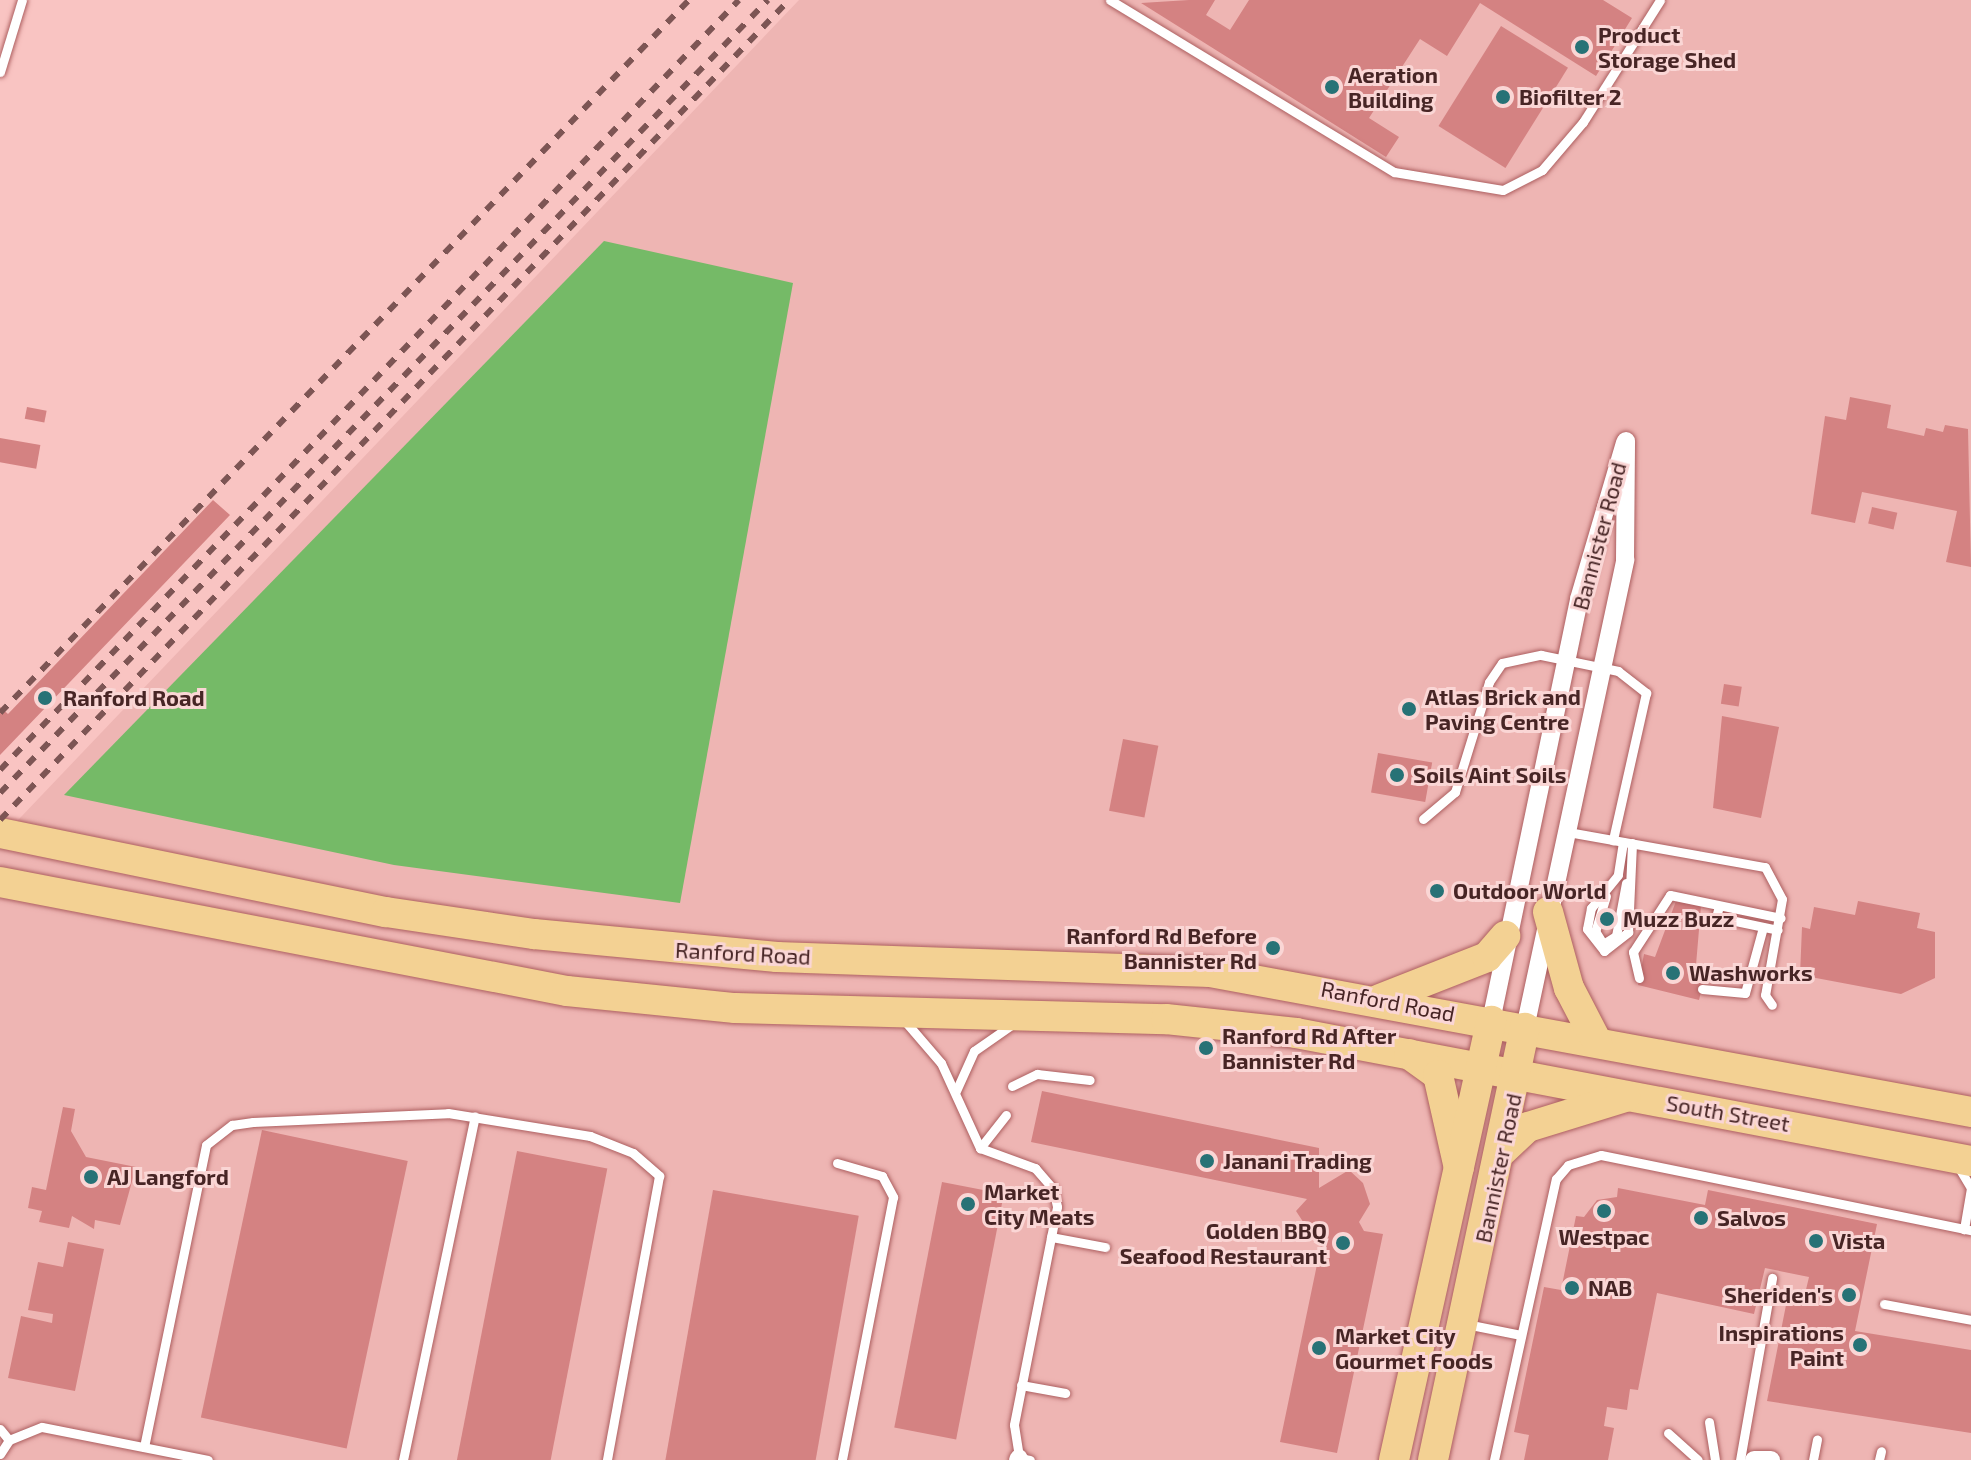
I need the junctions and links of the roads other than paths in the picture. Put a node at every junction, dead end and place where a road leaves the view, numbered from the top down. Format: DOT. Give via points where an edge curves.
graph roads {
  1 [pos="22,0"];
  2 [pos="1110,0"];
  3 [pos="1660,0"];
  4 [pos="0,72"];
  5 [pos="1567,661"];
  6 [pos="1604,668"];
  7 [pos="1423,819"];
  8 [pos="1568,832"];
  9 [pos="12,835"];
  10 [pos="1622,842"];
  11 [pos="0,882"];
  12 [pos="1719,906"];
  13 [pos="1548,912"];
  14 [pos="1781,918"];
  15 [pos="1763,927"];
  16 [pos="1778,930"];
  17 [pos="1505,936"];
  18 [pos="1639,978"];
  19 [pos="1702,989"];
  20 [pos="1380,999"];
  21 [pos="1772,1005"];
  22 [pos="895,1012"];
  23 [pos="1032,1014"];
  24 [pos="1491,1021"];
  25 [pos="1525,1028"];
  26 [pos="1597,1042"];
  27 [pos="1404,1051"];
  28 [pos="1484,1067"];
  29 [pos="1517,1074"];
  30 [pos="1090,1080"];
  31 [pos="1012,1086"];
  32 [pos="956,1091"];
  33 [pos="1631,1096"];
  34 [pos="1971,1112"];
  35 [pos="1006,1115"];
  36 [pos="475,1116"];
  37 [pos="980,1148"];
  38 [pos="1502,1151"];
  39 [pos="1958,1158"];
  40 [pos="837,1163"];
  41 [pos="1461,1180"];
  42 [pos="1968,1229"];
  43 [pos="1051,1237"];
  44 [pos="1105,1247"];
  45 [pos="1772,1278"];
  46 [pos="1884,1304"];
  47 [pos="1971,1320"];
  48 [pos="1465,1324"];
  49 [pos="1521,1335"];
  50 [pos="1021,1385"];
  51 [pos="1065,1393"];
  52 [pos="1709,1422"];
  53 [pos="0,1429"];
  54 [pos="1668,1433"];
  55 [pos="1817,1439"];
  56 [pos="9,1440"];
  57 [pos="144,1447"];
  58 [pos="0,1454"];
  59 [pos="1022,1459"];
  60 [pos="208,1460"];
  61 [pos="403,1460"];
  62 [pos="607,1460"];
  63 [pos="842,1460"];
  64 [pos="1394,1460"];
  65 [pos="1433,1460"];
  66 [pos="1494,1460"];
  67 [pos="1698,1460"];
  68 [pos="1715,1460"];
  69 [pos="1740,1460"];
  70 [pos="1754,1460"];
  71 [pos="1771,1460"];
  72 [pos="1813,1460"];
  1 -- 4 [label="lane"];
  2 -- 3 [label="lane" via="1394,172 1503,190 1542,170 1583,122"];
  5 -- 6 [label="lane"];
  5 -- 6 [label="street, Bannister Road" via="1626,441 1625,560"];
  5 -- 7 [label="lane" via="1518,655 1502,663 1489,682 1455,792"];
  5 -- 17 [label="street, Bannister Road"];
  6 -- 8 [label="street, Bannister Road"];
  6 -- 10 [label="lane" via="1640,683 1647,704"];
  8 -- 10 [label="lane"];
  8 -- 13 [label="street, Bannister Road"];
  9 -- 20 [label="main road, Ranford Road" via="386,912 534,934 777,957 1145,966"];
  10 -- 10 [label="lane" via="1611,887 1597,898 1587,929 1604,951 1628,932 1634,897"];
  10 -- 14 [label="lane" via="1765,867 1779,887"];
  11 -- 22 [label="main road" via="567,991 735,1008"];
  12 -- 14 [label="lane"];
  12 -- 15 [label="lane" via="1716,917"];
  12 -- 18 [label="lane" via="1682,893 1661,902 1633,952"];
  13 -- 25 [label="street, Bannister Road"];
  13 -- 26 [label="main road" via="1569,988"];
  14 -- 16 [label="lane"];
  15 -- 16 [label="lane"];
  15 -- 19 [label="lane" via="1745,993"];
  16 -- 21 [label="lane" via="1765,995"];
  17 -- 20 [label="main road" via="1487,957"];
  17 -- 24 [label="street, Bannister Road"];
  20 -- 24 [label="main road, Ranford Road"];
  22 -- 23 [label="main road"];
  22 -- 32 [label="lane" via="924,1037"];
  23 -- 27 [label="main road" via="1282,1031"];
  23 -- 32 [label="lane" via="985,1039"];
  24 -- 25 [label="main road, South Street"];
  24 -- 28 [label="main road, Bannister Road"];
  25 -- 26 [label="main road, South Street"];
  25 -- 29 [label="main road, Bannister Road"];
  26 -- 34 [label="main road, South Street"];
  27 -- 28 [label="main road"];
  27 -- 41 [label="main road" via="1438,1075"];
  28 -- 29 [label="main road, South Street"];
  28 -- 41 [label="main road, Bannister Road"];
  29 -- 33 [label="main road, South Street"];
  29 -- 38 [label="main road, Bannister Road"];
  30 -- 31 [label="lane" via="1037,1074"];
  32 -- 37 [label="lane"];
  33 -- 38 [label="main road" via="1546,1119"];
  33 -- 39 [label="main road, South Street"];
  35 -- 37 [label="lane"];
  36 -- 57 [label="lane" via="275,1120 217,1133 200,1160"];
  36 -- 61 [label="lane"];
  36 -- 62 [label="lane" via="590,1136 633,1153 659,1176"];
  37 -- 43 [label="lane" via="1046,1177 1057,1207"];
  38 -- 48 [label="main road, Bannister Road"];
  39 -- 42 [label="lane" via="1971,1188"];
  40 -- 63 [label="lane" via="882,1176 893,1197"];
  41 -- 64 [label="main road, Bannister Road"];
  42 -- 49 [label="lane" via="1585,1158 1556,1179"];
  43 -- 44 [label="lane"];
  43 -- 50 [label="lane"];
  45 -- 69 [label="lane"];
  46 -- 47 [label="lane"];
  48 -- 49 [label="lane"];
  48 -- 65 [label="main road, Bannister Road"];
  49 -- 66 [label="lane"];
  50 -- 51 [label="lane"];
  50 -- 59 [label="lane" via="1014,1425"];
  52 -- 68 [label="lane"];
  53 -- 56 [label="lane"];
  54 -- 67 [label="lane"];
  55 -- 72 [label="lane"];
  56 -- 57 [label="lane" via="42,1427"];
  56 -- 58 [label="lane"];
  57 -- 60 [label="lane"];
  70 -- 71 [label="street"];
}
